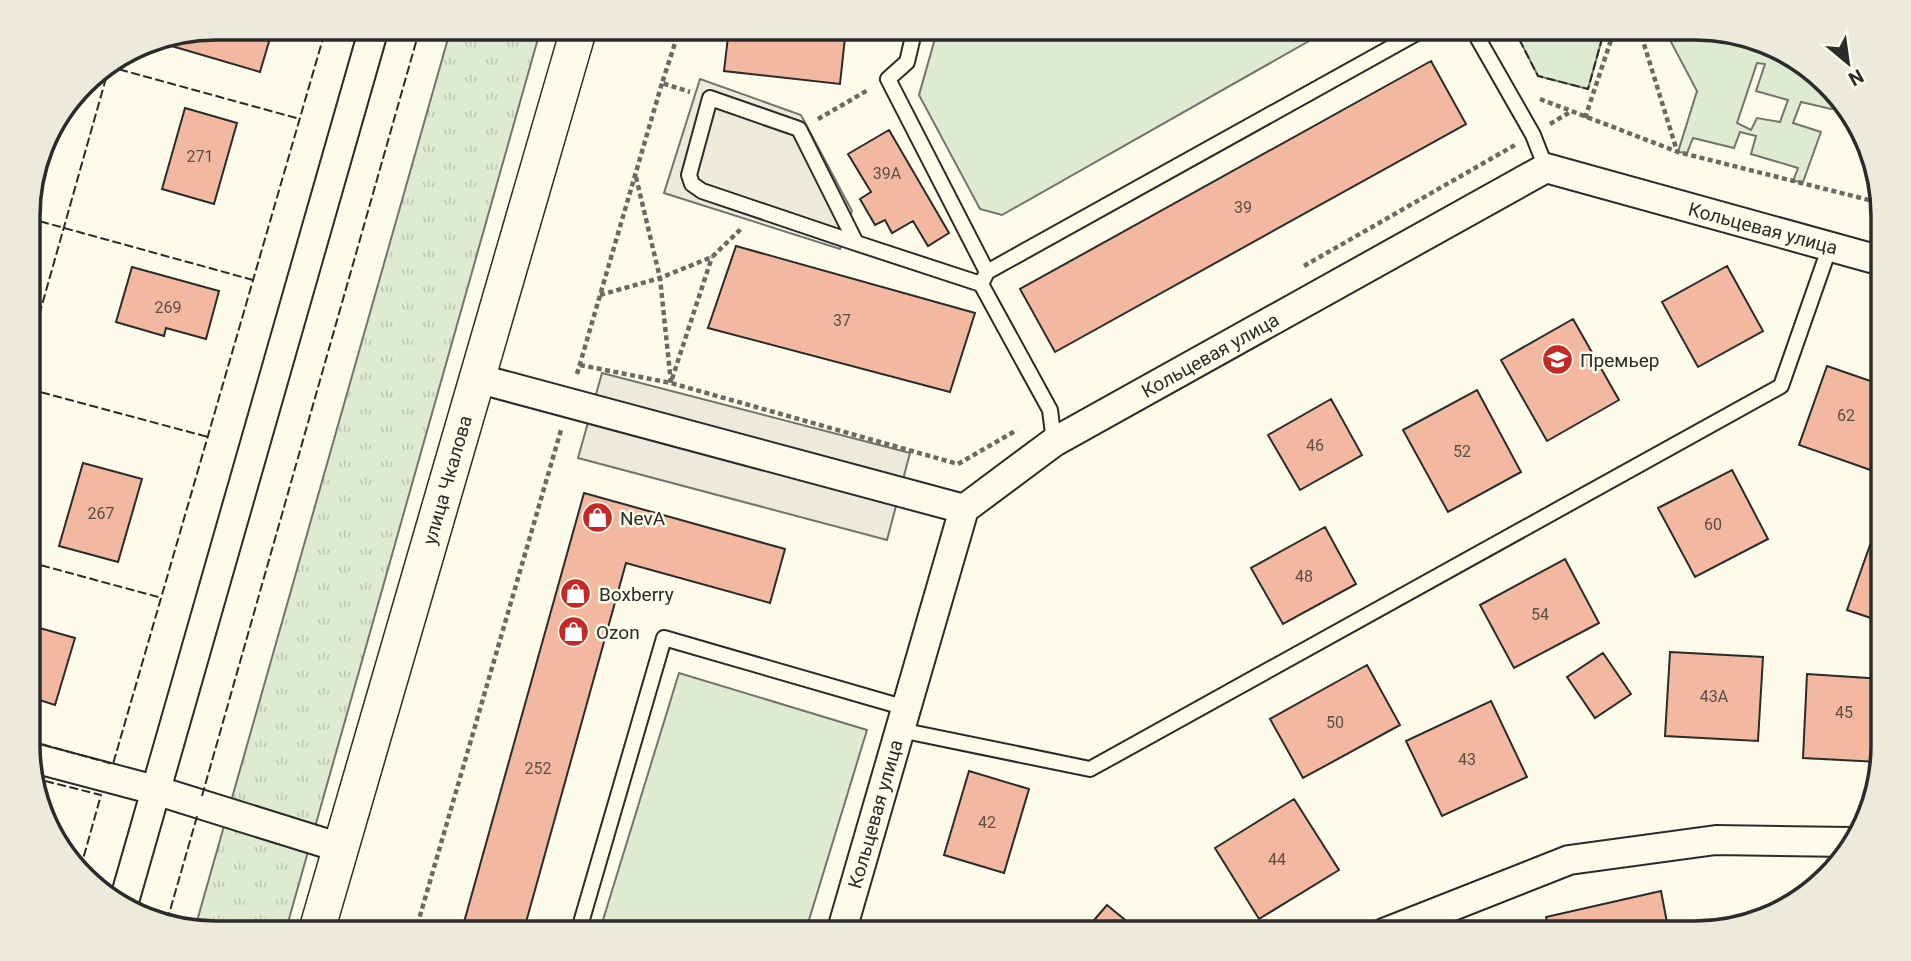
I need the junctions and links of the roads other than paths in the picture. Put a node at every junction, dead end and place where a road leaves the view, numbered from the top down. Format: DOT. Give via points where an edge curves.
graph roads {
  1 [pos="1404,40"];
  2 [pos="1479,40"];
  3 [pos="370,41"];
  4 [pos="575,41"];
  5 [pos="912,41"];
  6 [pos="1546,168"];
  7 [pos="856,243"];
  8 [pos="1830,246"];
  9 [pos="1871,258"];
  10 [pos="984,278"];
  11 [pos="476,378"];
  12 [pos="1054,442"];
  13 [pos="964,509"];
  14 [pos="903,719"];
  15 [pos="41,760"];
  16 [pos="155,790"];
  17 [pos="1841,842"];
  18 [pos="341,848"];
  19 [pos="126,895"];
  20 [pos="1416,920"];
  21 [pos="320,921"];
  22 [pos="582,921"];
  23 [pos="845,921"];
  1 -- 10 [label="lane"];
  2 -- 6 [label="lane" via="1533,135"];
  3 -- 16 [label="street"];
  4 -- 11 [label="street, улица Чкалова"];
  5 -- 10 [label="lane" via="907,62 888,79"];
  6 -- 8 [label="street, Кольцевая улица"];
  6 -- 12 [label="street, Кольцевая улица"];
  7 -- 7 [label="lane" via="692,184 689,175 710,98 799,130"];
  7 -- 10 [label="lane"];
  8 -- 9 [label="street, Кольцевая улица"];
  8 -- 14 [label="lane" via="1781,386 1090,769"];
  10 -- 12 [label="lane" via="1050,410"];
  11 -- 13 [label="street"];
  11 -- 18 [label="street, улица Чкалова"];
  12 -- 13 [label="street, Кольцевая улица"];
  13 -- 14 [label="street, Кольцевая улица"];
  14 -- 22 [label="lane" via="664,638"];
  14 -- 23 [label="street, Кольцевая улица"];
  15 -- 16 [label="street"];
  16 -- 18 [label="street"];
  16 -- 19 [label="street"];
  17 -- 20 [label="street" via="1716,840 1569,860"];
  18 -- 21 [label="street, улица Чкалова"];
}
